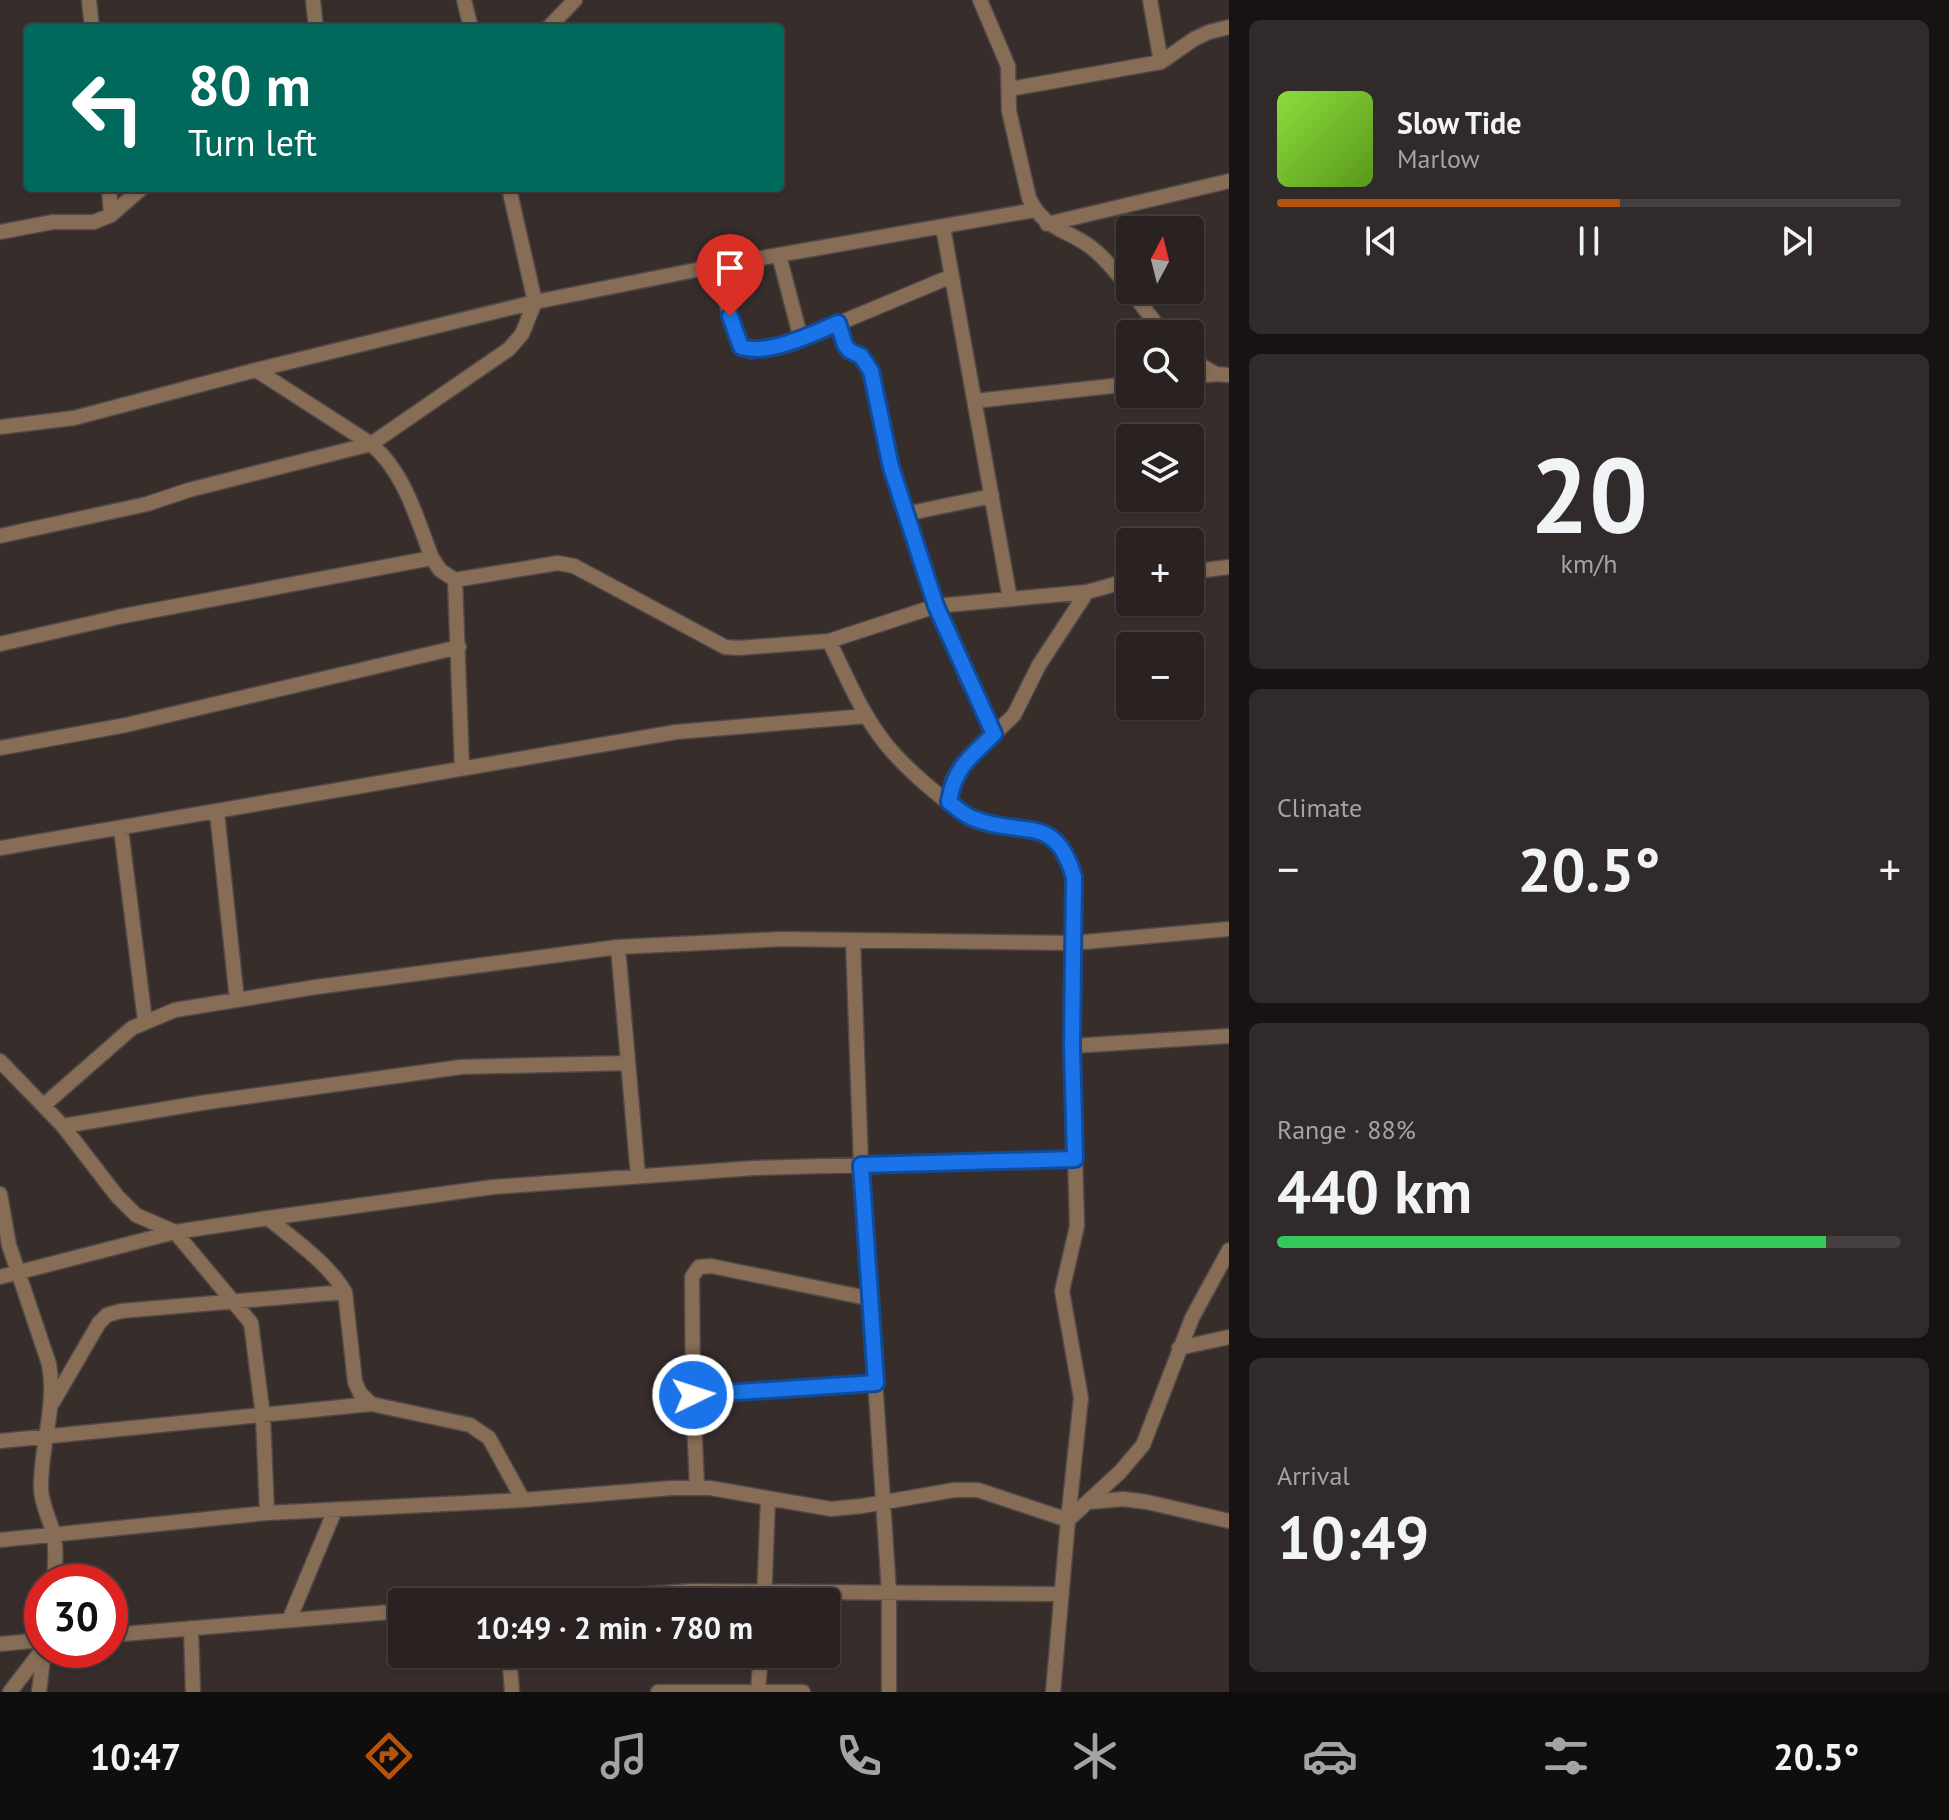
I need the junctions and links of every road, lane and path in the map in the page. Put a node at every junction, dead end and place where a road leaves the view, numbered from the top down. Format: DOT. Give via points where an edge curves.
graph roads {
  1 [pos="89,0"];
  2 [pos="313,0"];
  3 [pos="464,0"];
  4 [pos="980,0"];
  5 [pos="1150,0"];
  6 [pos="569,2"];
  7 [pos="92,24"];
  8 [pos="316,24"];
  9 [pos="470,24"];
  10 [pos="551,24"];
  11 [pos="1229,27"];
  12 [pos="1161,62"];
  13 [pos="1010,89"];
  14 [pos="1229,181"];
  15 [pos="109,192"];
  16 [pos="137,192"];
  17 [pos="510,192"];
  18 [pos="1035,210"];
  19 [pos="111,215"];
  20 [pos="1047,224"];
  21 [pos="943,227"];
  22 [pos="0,232"];
  23 [pos="779,255"];
  24 [pos="716,266"];
  25 [pos="1116,271"];
  26 [pos="952,276"];
  27 [pos="535,302"];
  28 [pos="1141,304"];
  29 [pos="1153,320"];
  30 [pos="838,323"];
  31 [pos="801,339"];
  32 [pos="1204,366"];
  33 [pos="256,370"];
  34 [pos="1223,375"];
  35 [pos="1116,386"];
  36 [pos="975,401"];
  37 [pos="0,427"];
  38 [pos="371,444"];
  39 [pos="992,496"];
  40 [pos="905,514"];
  41 [pos="0,536"];
  42 [pos="432,558"];
  43 [pos="1229,567"];
  44 [pos="1204,570"];
  45 [pos="455,580"];
  46 [pos="1116,584"];
  47 [pos="1087,592"];
  48 [pos="1010,599"];
  49 [pos="936,606"];
  50 [pos="829,641"];
  51 [pos="0,644"];
  52 [pos="459,647"];
  53 [pos="867,716"];
  54 [pos="994,734"];
  55 [pos="0,748"];
  56 [pos="462,768"];
  57 [pos="949,802"];
  58 [pos="217,812"];
  59 [pos="121,829"];
  60 [pos="0,848"];
  61 [pos="1229,929"];
  62 [pos="853,940"];
  63 [pos="1073,943"];
  64 [pos="618,947"];
  65 [pos="237,1000"];
  66 [pos="145,1021"];
  67 [pos="1229,1036"];
  68 [pos="1072,1046"];
  69 [pos="0,1061"];
  70 [pos="628,1063"];
  71 [pos="44,1105"];
  72 [pos="63,1126"];
  73 [pos="1075,1159"];
  74 [pos="861,1165"];
  75 [pos="638,1176"];
  76 [pos="0,1194"];
  77 [pos="268,1218"];
  78 [pos="175,1232"];
  79 [pos="1229,1250"];
  80 [pos="19,1274"];
  81 [pos="0,1277"];
  82 [pos="345,1292"];
  83 [pos="872,1299"];
  84 [pos="234,1303"];
  85 [pos="1229,1337"];
  86 [pos="1179,1348"];
  87 [pos="876,1383"];
  88 [pos="693,1395"];
  89 [pos="53,1403"];
  90 [pos="371,1404"];
  91 [pos="263,1416"];
  92 [pos="47,1436"];
  93 [pos="0,1441"];
  94 [pos="697,1488"];
  95 [pos="768,1498"];
  96 [pos="523,1500"];
  97 [pos="884,1502"];
  98 [pos="1089,1502"];
  99 [pos="335,1510"];
  100 [pos="267,1513"];
  101 [pos="1068,1520"];
  102 [pos="1229,1521"];
  103 [pos="54,1533"];
  104 [pos="0,1540"];
  105 [pos="54,1564"];
  106 [pos="765,1588"];
  107 [pos="889,1592"];
  108 [pos="840,1594"];
  109 [pos="1061,1594"];
  110 [pos="388,1612"];
  111 [pos="290,1618"];
  112 [pos="191,1628"];
  113 [pos="128,1633"];
  114 [pos="24,1642"];
  115 [pos="0,1644"];
  116 [pos="29,1668"];
  117 [pos="41,1668"];
  118 [pos="510,1668"];
  119 [pos="760,1668"];
  120 [pos="758,1690"];
  121 [pos="10,1692"];
  122 [pos="39,1692"];
  123 [pos="193,1692"];
  124 [pos="512,1692"];
  125 [pos="658,1692"];
  126 [pos="803,1692"];
  127 [pos="889,1692"];
  128 [pos="1053,1692"];
  1 -- 7 [label="street"];
  2 -- 8 [label="street"];
  3 -- 9 [label="street"];
  4 -- 13 [label="street" via="1001,44"];
  5 -- 12 [label="street"];
  6 -- 10 [label="street"];
  11 -- 12 [label="street" via="1209,32"];
  12 -- 13 [label="street"];
  13 -- 18 [label="street" via="1009,111"];
  14 -- 20 [label="street"];
  15 -- 19 [label="street"];
  16 -- 19 [label="street"];
  17 -- 27 [label="street"];
  18 -- 20 [label="street"];
  18 -- 21 [label="street"];
  19 -- 22 [label="street" via="94,222 53,222"];
  20 -- 25 [label="street" via="1090,247"];
  21 -- 23 [label="street"];
  21 -- 26 [label="street"];
  23 -- 24 [label="street"];
  23 -- 31 [label="street"];
  24 -- 27 [label="street"];
  24 -- 31 [label="street" via="741,347 752,351"];
  26 -- 30 [label="street"];
  26 -- 36 [label="street"];
  27 -- 33 [label="street"];
  27 -- 38 [label="street" via="522,334 509,349"];
  28 -- 29 [label="street"];
  30 -- 31 [label="street"];
  30 -- 40 [label="street" via="845,345 871,371"];
  32 -- 34 [label="street"];
  33 -- 37 [label="street" via="74,418"];
  33 -- 38 [label="street"];
  35 -- 36 [label="street"];
  36 -- 39 [label="street"];
  38 -- 41 [label="street" via="147,504"];
  38 -- 42 [label="street" via="399,475"];
  39 -- 40 [label="street"];
  39 -- 48 [label="street"];
  40 -- 49 [label="street"];
  42 -- 45 [label="street"];
  42 -- 51 [label="street"];
  43 -- 44 [label="street"];
  45 -- 50 [label="street" via="558,563 595,576 725,647"];
  45 -- 52 [label="street"];
  46 -- 47 [label="street"];
  47 -- 48 [label="street"];
  47 -- 54 [label="street" via="1039,665 1014,715"];
  48 -- 49 [label="street"];
  49 -- 50 [label="street"];
  49 -- 54 [label="street"];
  50 -- 53 [label="street"];
  52 -- 55 [label="street" via="126,725"];
  52 -- 56 [label="street"];
  53 -- 56 [label="street" via="676,732"];
  53 -- 57 [label="street" via="895,756"];
  54 -- 57 [label="street" via="960,767"];
  56 -- 58 [label="street"];
  57 -- 63 [label="street" via="971,818 1044,833 1059,843 1074,877"];
  58 -- 59 [label="street"];
  58 -- 65 [label="street"];
  59 -- 60 [label="street"];
  59 -- 66 [label="street"];
  61 -- 63 [label="street"];
  62 -- 63 [label="street"];
  62 -- 64 [label="street"];
  62 -- 74 [label="street"];
  63 -- 68 [label="street"];
  64 -- 65 [label="street"];
  64 -- 70 [label="street"];
  65 -- 66 [label="street" via="175,1010"];
  66 -- 71 [label="street"];
  67 -- 68 [label="street"];
  68 -- 73 [label="street"];
  69 -- 71 [label="street"];
  70 -- 72 [label="street" via="461,1067"];
  70 -- 75 [label="street"];
  71 -- 72 [label="street"];
  72 -- 78 [label="street" via="126,1205 152,1224"];
  73 -- 74 [label="street"];
  73 -- 101 [label="street" via="1077,1226 1062,1291 1081,1398"];
  74 -- 75 [label="street"];
  74 -- 83 [label="street"];
  75 -- 77 [label="street" via="493,1187"];
  76 -- 80 [label="street"];
  77 -- 78 [label="street"];
  77 -- 82 [label="street" via="338,1279"];
  78 -- 80 [label="street"];
  78 -- 84 [label="street"];
  79 -- 86 [label="street"];
  80 -- 81 [label="street"];
  80 -- 89 [label="street" via="49,1364"];
  82 -- 84 [label="street"];
  82 -- 90 [label="street" via="355,1382"];
  83 -- 87 [label="street"];
  83 -- 88 [label="street" via="699,1267 692,1277"];
  84 -- 89 [label="street" via="107,1315"];
  84 -- 91 [label="street" via="251,1323"];
  85 -- 86 [label="street"];
  86 -- 98 [label="street" via="1143,1445"];
  87 -- 88 [label="street"];
  87 -- 97 [label="street"];
  88 -- 94 [label="street"];
  89 -- 92 [label="street"];
  90 -- 91 [label="street"];
  90 -- 96 [label="street" via="482,1431"];
  91 -- 92 [label="street"];
  91 -- 100 [label="street"];
  92 -- 93 [label="street"];
  92 -- 103 [label="street" via="42,1505"];
  94 -- 95 [label="street"];
  94 -- 96 [label="street"];
  95 -- 97 [label="street" via="831,1509"];
  95 -- 106 [label="street"];
  96 -- 99 [label="street"];
  97 -- 101 [label="street" via="978,1490"];
  97 -- 107 [label="street"];
  98 -- 101 [label="street"];
  98 -- 102 [label="street" via="1147,1502"];
  99 -- 100 [label="street"];
  99 -- 111 [label="street"];
  100 -- 103 [label="street"];
  101 -- 109 [label="street"];
  103 -- 104 [label="street"];
  103 -- 105 [label="street"];
  107 -- 108 [label="street"];
  107 -- 109 [label="street"];
  107 -- 127 [label="street"];
  109 -- 128 [label="street"];
  110 -- 111 [label="street"];
  111 -- 112 [label="street"];
  112 -- 113 [label="street"];
  112 -- 123 [label="street"];
  114 -- 115 [label="street"];
  116 -- 121 [label="street"];
  117 -- 122 [label="street"];
  118 -- 124 [label="street"];
  119 -- 120 [label="street"];
  120 -- 125 [label="street"];
  120 -- 126 [label="street"];
}
